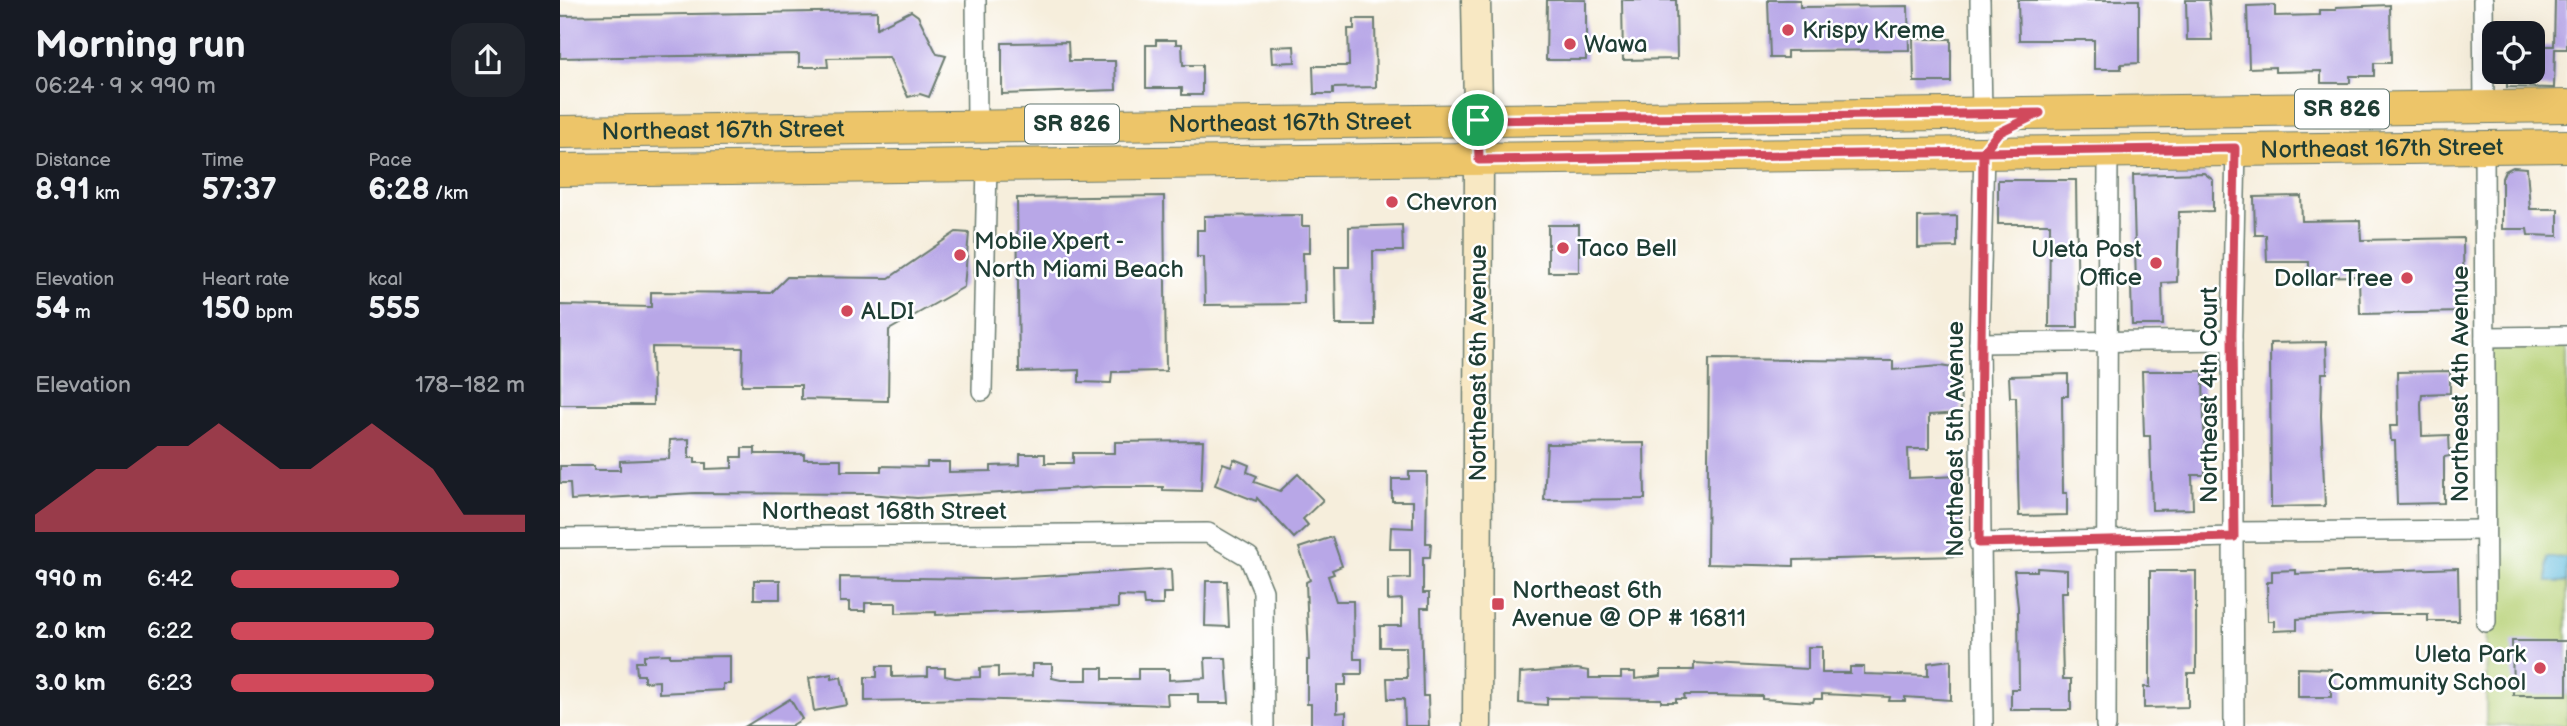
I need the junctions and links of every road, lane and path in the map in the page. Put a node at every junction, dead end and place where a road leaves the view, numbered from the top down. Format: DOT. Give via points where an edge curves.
graph roads {
  1 [pos="976,0"];
  2 [pos="1476,0"];
  3 [pos="1980,0"];
  4 [pos="2483,0"];
  5 [pos="2560,106"];
  6 [pos="2484,107"];
  7 [pos="2040,113"];
  8 [pos="1982,114"];
  9 [pos="1478,120"];
  10 [pos="1062,124"];
  11 [pos="977,125"];
  12 [pos="560,132"];
  13 [pos="2484,146"];
  14 [pos="2567,146"];
  15 [pos="2432,147"];
  16 [pos="2235,148"];
  17 [pos="2108,151"];
  18 [pos="1983,152"];
  19 [pos="1926,153"];
  20 [pos="1479,160"];
  21 [pos="941,165"];
  22 [pos="987,165"];
  23 [pos="560,170"];
  24 [pos="2485,337"];
  25 [pos="2567,337"];
  26 [pos="2232,340"];
  27 [pos="2107,341"];
  28 [pos="1979,343"];
  29 [pos="982,391"];
  30 [pos="2484,530"];
  31 [pos="2233,534"];
  32 [pos="560,538"];
  33 [pos="2108,539"];
  34 [pos="1979,543"];
  35 [pos="2486,622"];
  36 [pos="1264,726"];
  37 [pos="1476,726"];
  38 [pos="1983,726"];
  39 [pos="2106,726"];
  40 [pos="2234,726"];
  1 -- 11 [label="street"];
  2 -- 9 [label="main road, Northeast 6th Avenue"];
  3 -- 8 [label="street"];
  4 -- 6 [label="street"];
  5 -- 6 [label="main road, Northeast 167th Street / SR 826"];
  5 -- 13 [label="main road" via="2501,127"];
  6 -- 7 [label="main road, Northeast 167th Street / SR 826"];
  6 -- 15 [label="main road" via="2471,126"];
  7 -- 8 [label="main road, Northeast 167th Street / SR 826"];
  7 -- 18 [label="main road" via="1998,133"];
  8 -- 9 [label="main road, Northeast 167th Street / SR 826"];
  8 -- 19 [label="main road" via="1965,136"];
  9 -- 10 [label="main road, Northeast 167th Street / SR 826"];
  9 -- 20 [label="main road, Northeast 6th Avenue"];
  10 -- 11 [label="main road, Northeast 167th Street / SR 826"];
  10 -- 22 [label="main road" via="1008,142"];
  11 -- 12 [label="main road, Northeast 167th Street / SR 826"];
  11 -- 21 [label="main road" via="965,148"];
  13 -- 14 [label="main road, Northeast 167th Street / SR 826"];
  13 -- 15 [label="main road, Northeast 167th Street / SR 826"];
  13 -- 24 [label="street, Northeast 4th Avenue"];
  15 -- 16 [label="main road, Northeast 167th Street / SR 826"];
  16 -- 17 [label="main road, Northeast 167th Street / SR 826"];
  16 -- 26 [label="street, Northeast 4th Court"];
  17 -- 18 [label="main road, Northeast 167th Street / SR 826"];
  17 -- 27 [label="street"];
  18 -- 19 [label="main road, Northeast 167th Street / SR 826"];
  18 -- 28 [label="street, Northeast 5th Avenue"];
  19 -- 20 [label="main road, Northeast 167th Street / SR 826"];
  20 -- 22 [label="main road, Northeast 167th Street / SR 826"];
  20 -- 37 [label="main road, Northeast 6th Avenue"];
  21 -- 22 [label="main road, Northeast 167th Street / SR 826"];
  21 -- 23 [label="main road, Northeast 167th Street / SR 826"];
  22 -- 29 [label="street"];
  24 -- 25 [label="street"];
  24 -- 30 [label="street, Northeast 4th Avenue"];
  26 -- 27 [label="street"];
  26 -- 31 [label="street, Northeast 4th Court"];
  27 -- 28 [label="street"];
  27 -- 33 [label="street"];
  28 -- 34 [label="street, Northeast 5th Avenue"];
  30 -- 31 [label="street"];
  30 -- 35 [label="street, Northeast 4th Avenue"];
  31 -- 33 [label="street"];
  31 -- 40 [label="street, Northeast 4th Court"];
  32 -- 36 [label="street, Northeast 168th Street" via="1208,533 1249,556 1263,591"];
  33 -- 34 [label="street"];
  33 -- 39 [label="street"];
  34 -- 38 [label="street, Northeast 5th Avenue"];
}
